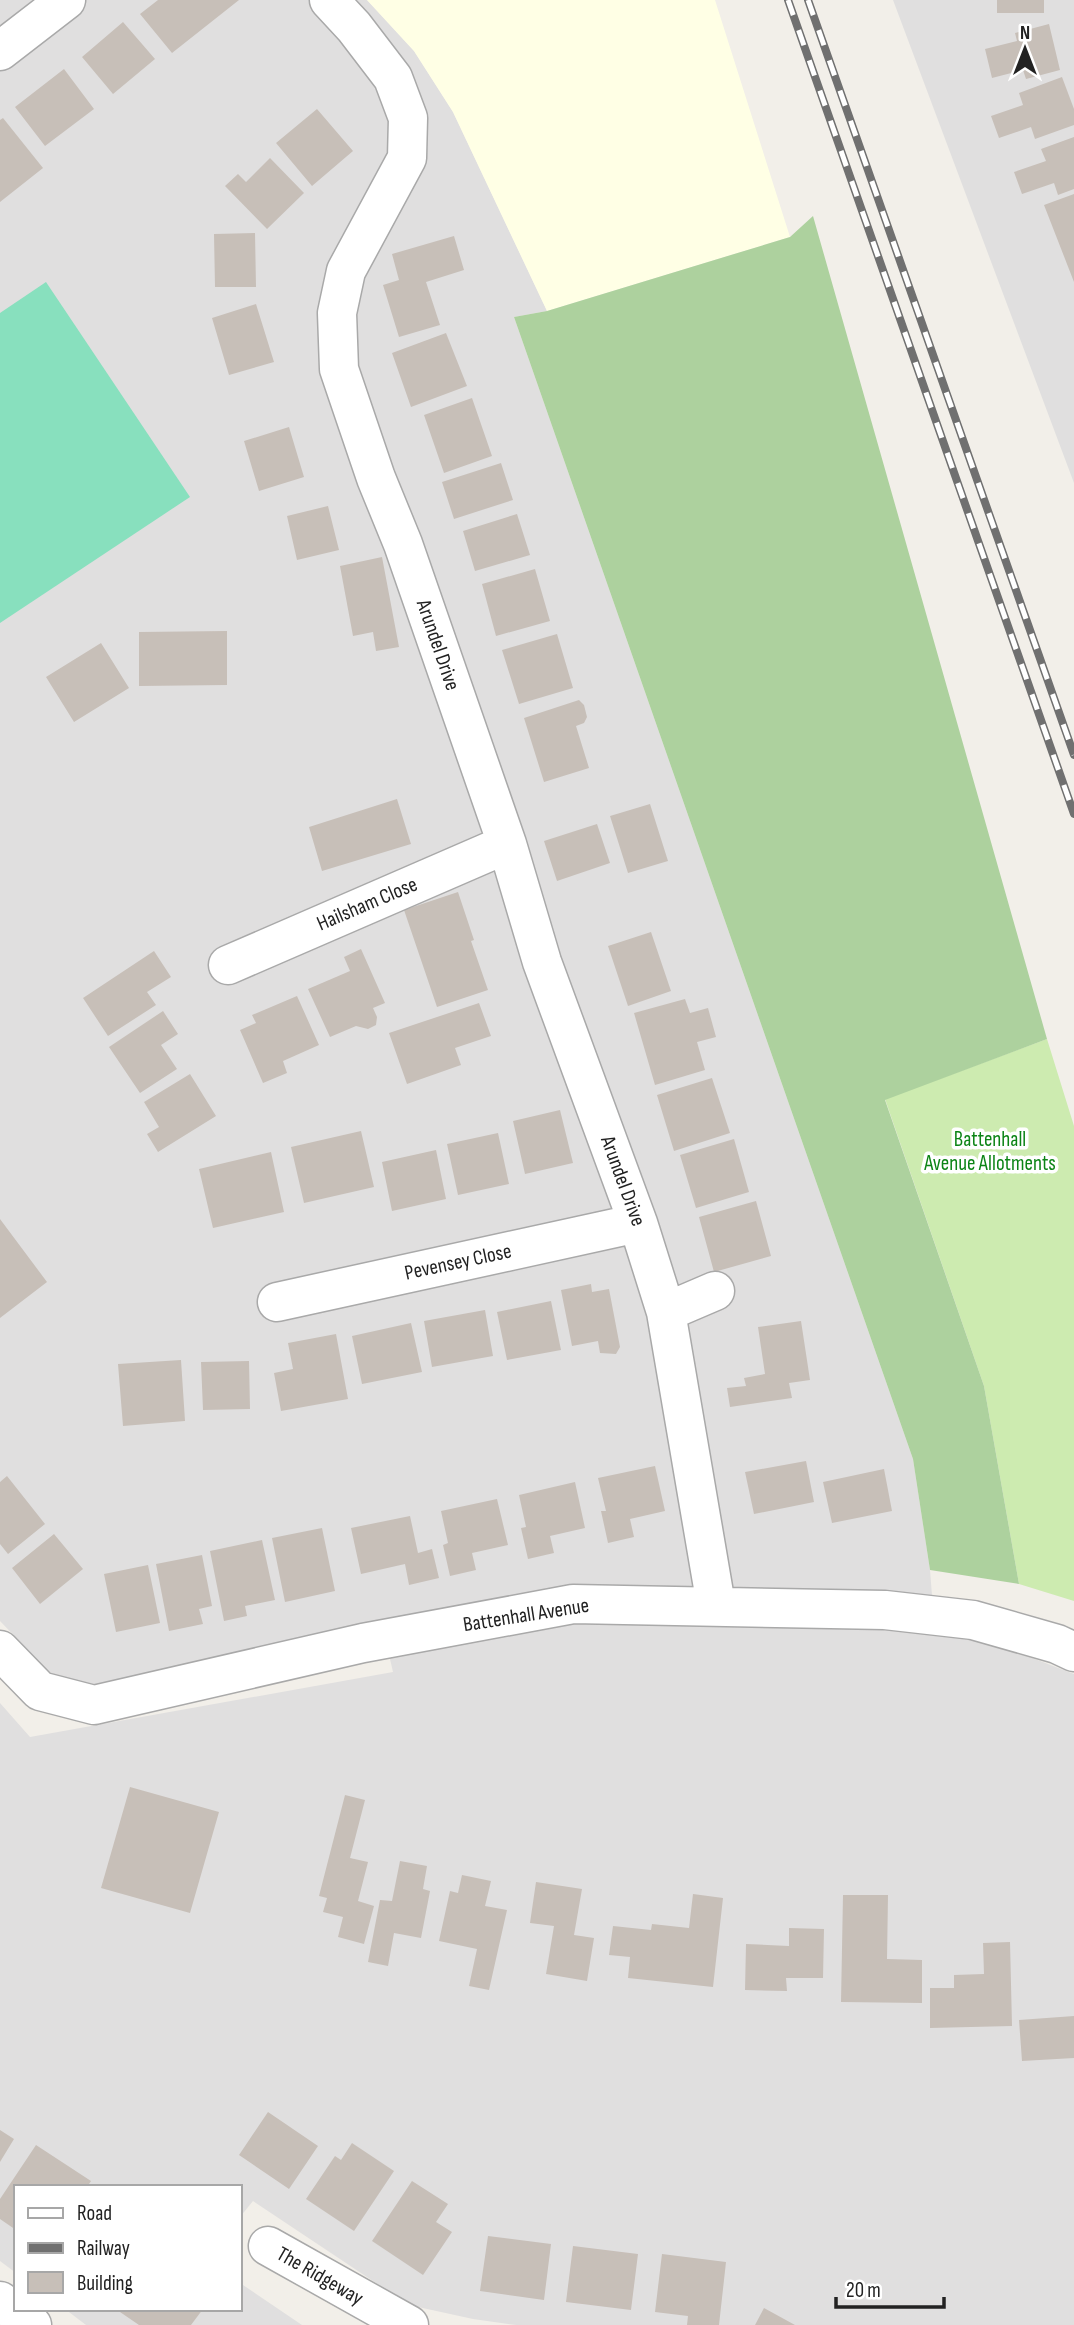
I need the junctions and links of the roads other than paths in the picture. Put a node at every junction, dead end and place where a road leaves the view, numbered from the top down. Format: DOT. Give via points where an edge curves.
graph roads {
  1 [pos="66,0"];
  2 [pos="330,0"];
  3 [pos="0,51"];
  4 [pos="507,844"];
  5 [pos="228,965"];
  6 [pos="638,1223"];
  7 [pos="715,1291"];
  8 [pos="277,1302"];
  9 [pos="666,1312"];
  10 [pos="716,1605"];
  11 [pos="0,1650"];
  12 [pos="1074,1652"];
  13 [pos="268,2246"];
  14 [pos="0,2301"];
  15 [pos="32,2325"];
  16 [pos="409,2325"];
  1 -- 3 [label="street"];
  2 -- 4 [label="street, Arundel Drive" via="393,78 408,118 407,158 346,271 337,313 339,369"];
  4 -- 5 [label="street, Hailsham Close"];
  4 -- 6 [label="street, Arundel Drive" via="542,962"];
  6 -- 8 [label="street, Pevensey Close"];
  6 -- 9 [label="street, Arundel Drive"];
  7 -- 9 [label="street"];
  9 -- 10 [label="street, Arundel Drive"];
  10 -- 11 [label="street, Battenhall Avenue" via="573,1604 363,1643 94,1705 40,1690"];
  10 -- 12 [label="street, Battenhall Avenue" via="885,1610 973,1620"];
  13 -- 16 [label="street, The Ridgeway"];
  14 -- 15 [label="street"];
}
